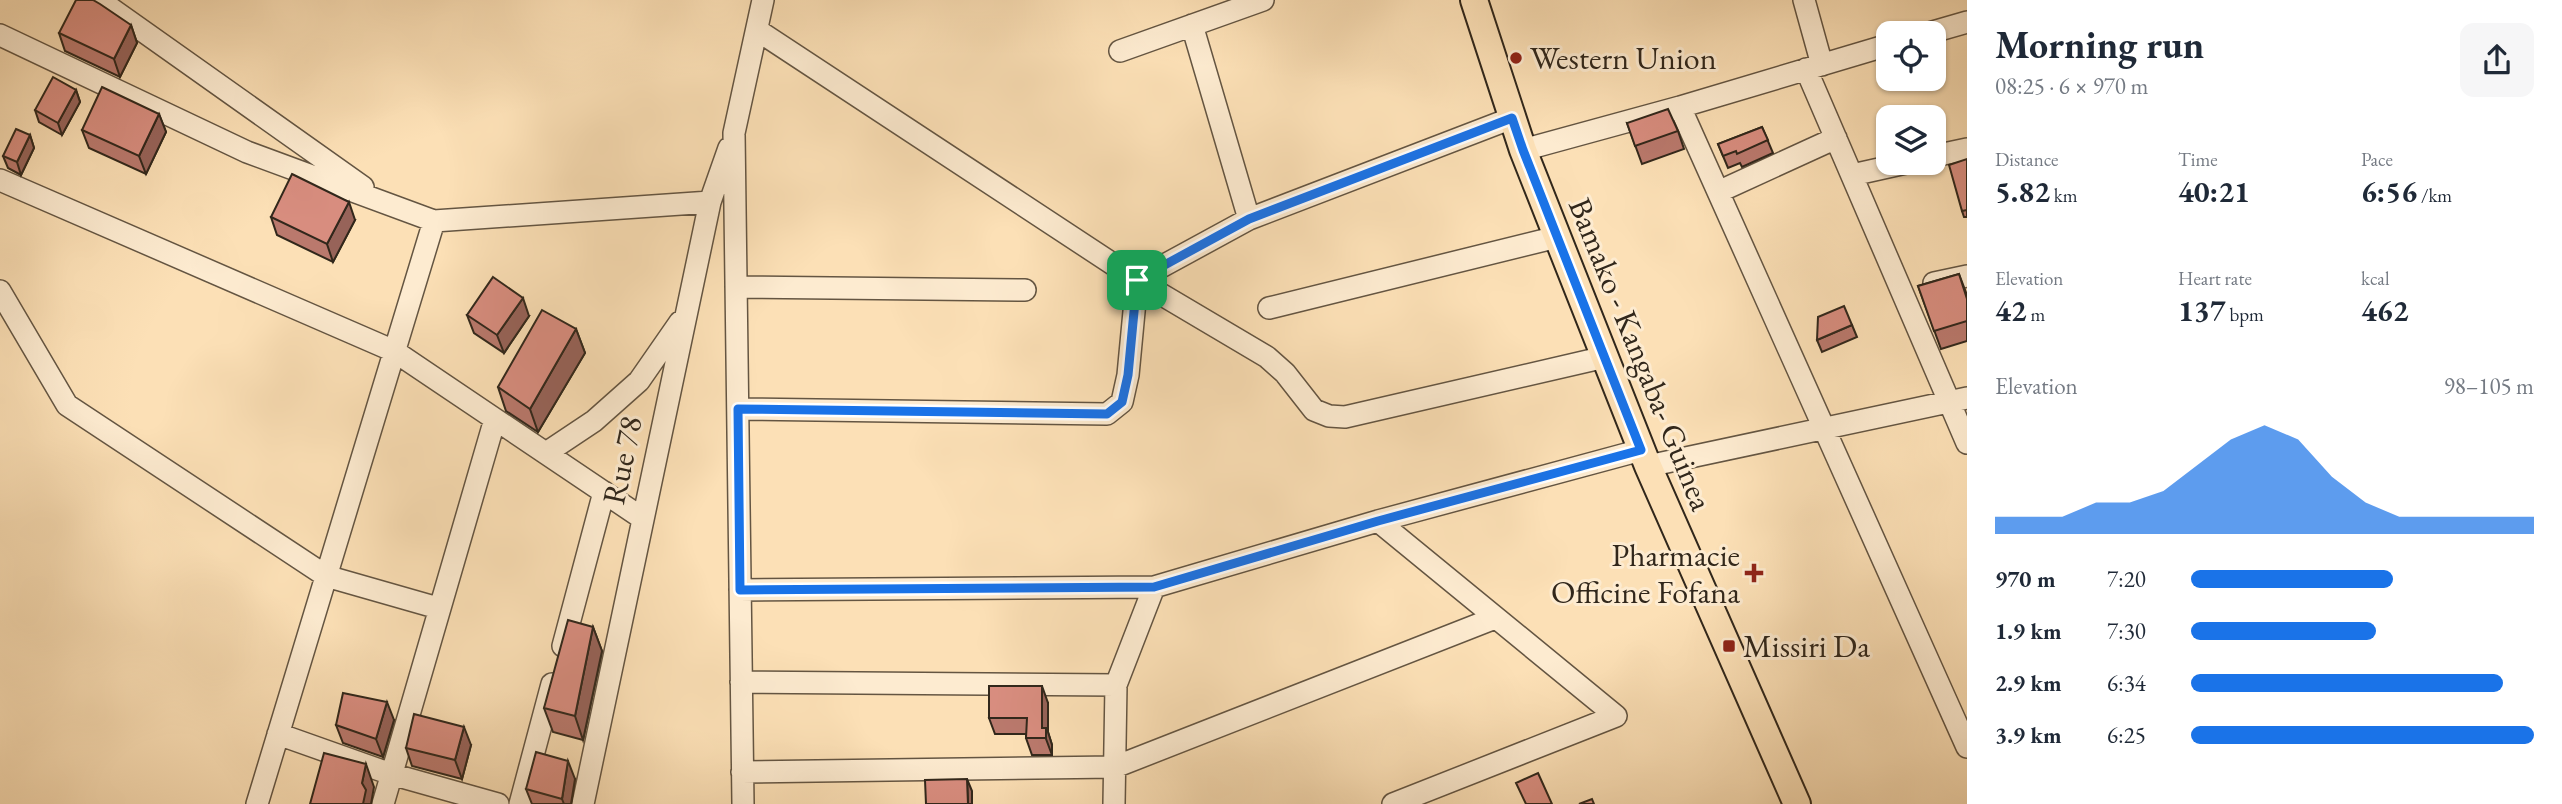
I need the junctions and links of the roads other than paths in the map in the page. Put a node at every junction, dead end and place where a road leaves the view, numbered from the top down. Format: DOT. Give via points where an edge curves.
graph roads {
  1 [pos="99,0"];
  2 [pos="763,0"];
  3 [pos="1263,0"];
  4 [pos="1474,0"];
  5 [pos="1804,0"];
  6 [pos="1967,22"];
  7 [pos="1192,25"];
  8 [pos="1946,28"];
  9 [pos="757,30"];
  10 [pos="0,35"];
  11 [pos="1876,49"];
  12 [pos="1120,51"];
  13 [pos="1814,67"];
  14 [pos="1680,107"];
  15 [pos="1512,118"];
  16 [pos="734,133"];
  17 [pos="1836,138"];
  18 [pos="1967,149"];
  19 [pos="1523,150"];
  20 [pos="1946,153"];
  21 [pos="1876,170"];
  22 [pos="1852,175"];
  23 [pos="0,180"];
  24 [pos="1718,192"];
  25 [pos="710,202"];
  26 [pos="388,204"];
  27 [pos="1249,219"];
  28 [pos="434,221"];
  29 [pos="1557,237"];
  30 [pos="1967,276"];
  31 [pos="1137,280"];
  32 [pos="736,287"];
  33 [pos="1026,290"];
  34 [pos="1901,290"];
  35 [pos="0,291"];
  36 [pos="1269,308"];
  37 [pos="685,314"];
  38 [pos="394,351"];
  39 [pos="1605,357"];
  40 [pos="1958,400"];
  41 [pos="738,409"];
  42 [pos="495,419"];
  43 [pos="1824,428"];
  44 [pos="1967,443"];
  45 [pos="546,453"];
  46 [pos="1644,458"];
  47 [pos="604,492"];
  48 [pos="642,518"];
  49 [pos="1378,521"];
  50 [pos="326,576"];
  51 [pos="1154,587"];
  52 [pos="740,590"];
  53 [pos="438,608"];
  54 [pos="1495,618"];
  55 [pos="741,682"];
  56 [pos="1116,685"];
  57 [pos="278,734"];
  58 [pos="1967,747"];
  59 [pos="1115,767"];
  60 [pos="742,772"];
  61 [pos="391,774"];
  62 [pos="257,804"];
  63 [pos="383,804"];
  64 [pos="498,804"];
  65 [pos="520,804"];
  66 [pos="583,804"];
  67 [pos="743,804"];
  68 [pos="1114,804"];
  69 [pos="1393,804"];
  70 [pos="1797,804"];
  1 -- 26 [label="street"];
  2 -- 9 [label="street"];
  3 -- 7 [label="street"];
  4 -- 15 [label="main road, Bamako - Kangaba- Guinea"];
  5 -- 13 [label="street"];
  6 -- 8 [label="street"];
  7 -- 12 [label="street"];
  7 -- 27 [label="street"];
  9 -- 16 [label="street"];
  9 -- 31 [label="street"];
  10 -- 26 [label="street" via="247,152"];
  11 -- 13 [label="street"];
  13 -- 14 [label="street"];
  13 -- 17 [label="street"];
  14 -- 19 [label="street"];
  14 -- 24 [label="street"];
  15 -- 19 [label="main road, Bamako - Kangaba- Guinea"];
  15 -- 27 [label="street"];
  16 -- 25 [label="street, Rue 78"];
  16 -- 32 [label="street"];
  17 -- 22 [label="street"];
  17 -- 24 [label="street"];
  18 -- 20 [label="street"];
  19 -- 29 [label="main road, Bamako - Kangaba- Guinea"];
  21 -- 22 [label="street"];
  22 -- 34 [label="street"];
  23 -- 38 [label="street"];
  24 -- 43 [label="street"];
  25 -- 28 [label="street"];
  25 -- 37 [label="street, Rue 78"];
  26 -- 28 [label="street"];
  27 -- 31 [label="street"];
  28 -- 38 [label="street"];
  29 -- 36 [label="street"];
  29 -- 39 [label="main road, Bamako - Kangaba- Guinea"];
  30 -- 34 [label="street"];
  31 -- 39 [label="street" via="1268,357 1314,410 1329,416 1345,417"];
  31 -- 41 [label="street" via="1122,402 1107,414"];
  32 -- 33 [label="street"];
  32 -- 41 [label="street"];
  34 -- 40 [label="street"];
  35 -- 50 [label="street" via="67,405"];
  37 -- 45 [label="street" via="639,381 594,421"];
  37 -- 48 [label="street, Rue 78"];
  38 -- 42 [label="street"];
  38 -- 50 [label="street"];
  39 -- 46 [label="main road, Bamako - Kangaba- Guinea"];
  40 -- 43 [label="street"];
  40 -- 44 [label="street"];
  41 -- 52 [label="street"];
  42 -- 45 [label="street"];
  42 -- 53 [label="street"];
  43 -- 46 [label="street"];
  43 -- 58 [label="street"];
  45 -- 47 [label="street"];
  46 -- 49 [label="street"];
  46 -- 70 [label="main road, Bamako - Kangaba- Guinea"];
  47 -- 48 [label="street"];
  47 -- 65 [label="street"];
  48 -- 66 [label="street, Rue 78"];
  49 -- 51 [label="street"];
  49 -- 54 [label="street"];
  50 -- 53 [label="street"];
  50 -- 57 [label="street"];
  51 -- 52 [label="street"];
  51 -- 56 [label="street"];
  52 -- 55 [label="street"];
  53 -- 61 [label="street"];
  54 -- 59 [label="street"];
  54 -- 69 [label="street" via="1616,716"];
  55 -- 56 [label="street"];
  55 -- 60 [label="street"];
  56 -- 59 [label="street"];
  57 -- 61 [label="street"];
  57 -- 62 [label="street"];
  59 -- 60 [label="street"];
  59 -- 68 [label="street"];
  60 -- 67 [label="street"];
  61 -- 63 [label="street"];
  61 -- 64 [label="street"];
}
